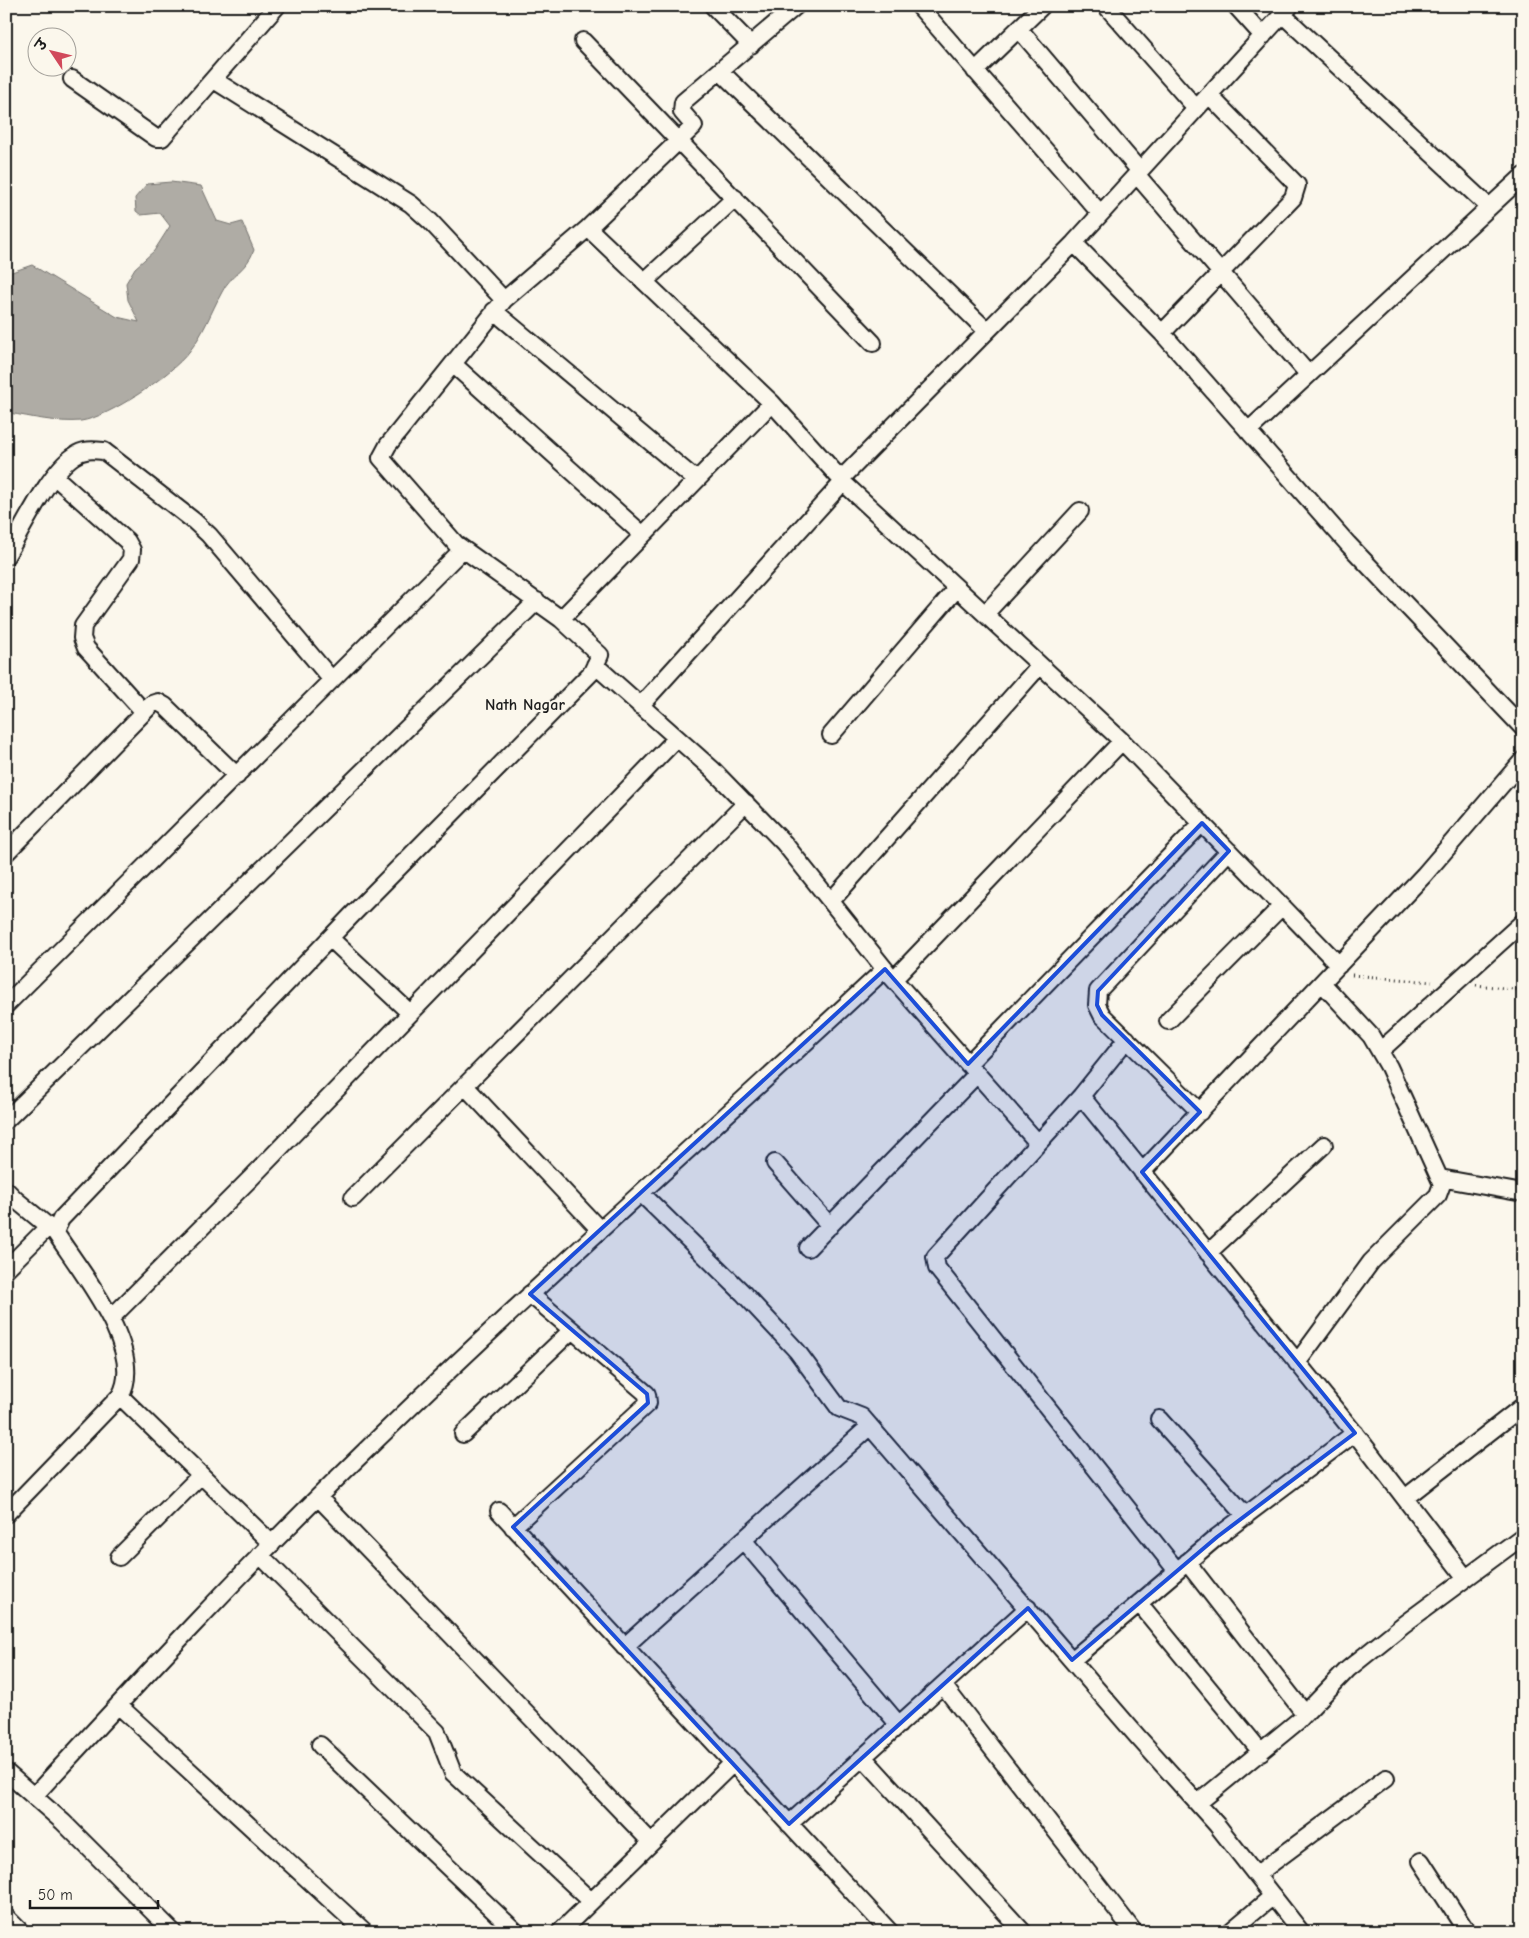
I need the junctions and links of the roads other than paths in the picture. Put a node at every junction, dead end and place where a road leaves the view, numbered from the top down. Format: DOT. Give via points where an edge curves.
graph roads {
  1 [pos="277,6"];
  2 [pos="713,6"];
  3 [pos="796,6"];
  4 [pos="919,6"];
  5 [pos="1042,6"];
  6 [pos="1106,6"];
  7 [pos="1236,6"];
  8 [pos="1286,10"];
  9 [pos="1019,29"];
  10 [pos="1263,36"];
  11 [pos="584,41"];
  12 [pos="751,45"];
  13 [pos="720,71"];
  14 [pos="975,71"];
  15 [pos="72,79"];
  16 [pos="214,80"];
  17 [pos="1209,95"];
  18 [pos="1196,108"];
  19 [pos="680,140"];
  20 [pos="1138,172"];
  21 [pos="1523,176"];
  22 [pos="735,198"];
  23 [pos="1488,207"];
  24 [pos="1100,213"];
  25 [pos="588,228"];
  26 [pos="1074,243"];
  27 [pos="1222,271"];
  28 [pos="645,282"];
  29 [pos="499,306"];
  30 [pos="987,331"];
  31 [pos="1162,333"];
  32 [pos="873,343"];
  33 [pos="453,364"];
  34 [pos="1308,374"];
  35 [pos="772,403"];
  36 [pos="1248,430"];
  37 [pos="54,476"];
  38 [pos="696,480"];
  39 [pos="842,481"];
  40 [pos="1080,511"];
  41 [pos="643,535"];
  42 [pos="464,549"];
  43 [pos="6,556"];
  44 [pos="957,588"];
  45 [pos="537,601"];
  46 [pos="985,614"];
  47 [pos="561,619"];
  48 [pos="595,665"];
  49 [pos="1040,665"];
  50 [pos="332,680"];
  51 [pos="640,706"];
  52 [pos="144,712"];
  53 [pos="1523,728"];
  54 [pos="831,735"];
  55 [pos="677,738"];
  56 [pos="1122,741"];
  57 [pos="1523,760"];
  58 [pos="237,776"];
  59 [pos="746,803"];
  60 [pos="1202,823"];
  61 [pos="1230,852"];
  62 [pos="6,854"];
  63 [pos="832,900"];
  64 [pos="1282,906"];
  65 [pos="1523,922"];
  66 [pos="330,938"];
  67 [pos="1339,964"];
  68 [pos="889,974"];
  69 [pos="1322,984"];
  70 [pos="6,1005"];
  71 [pos="410,1013"];
  72 [pos="1168,1021"];
  73 [pos="1127,1039"];
  74 [pos="1380,1051"];
  75 [pos="973,1069"];
  76 [pos="465,1086"];
  77 [pos="1080,1096"];
  78 [pos="1200,1112"];
  79 [pos="6,1120"];
  80 [pos="1038,1143"];
  81 [pos="1324,1145"];
  82 [pos="775,1163"];
  83 [pos="1142,1172"];
  84 [pos="1440,1178"];
  85 [pos="6,1190"];
  86 [pos="641,1193"];
  87 [pos="1523,1193"];
  88 [pos="353,1198"];
  89 [pos="830,1226"];
  90 [pos="52,1230"];
  91 [pos="600,1230"];
  92 [pos="808,1248"];
  93 [pos="1208,1253"];
  94 [pos="6,1269"];
  95 [pos="530,1294"];
  96 [pos="111,1318"];
  97 [pos="572,1330"];
  98 [pos="1297,1363"];
  99 [pos="120,1396"];
  100 [pos="1523,1406"];
  101 [pos="1159,1419"];
  102 [pos="870,1426"];
  103 [pos="1355,1433"];
  104 [pos="463,1434"];
  105 [pos="201,1475"];
  106 [pos="318,1498"];
  107 [pos="1405,1498"];
  108 [pos="499,1511"];
  109 [pos="6,1514"];
  110 [pos="1246,1516"];
  111 [pos="514,1527"];
  112 [pos="1523,1536"];
  113 [pos="743,1540"];
  114 [pos="272,1544"];
  115 [pos="260,1556"];
  116 [pos="119,1557"];
  117 [pos="1182,1566"];
  118 [pos="1466,1577"];
  119 [pos="1139,1603"];
  120 [pos="1028,1608"];
  121 [pos="624,1647"];
  122 [pos="1072,1660"];
  123 [pos="943,1685"];
  124 [pos="118,1705"];
  125 [pos="1305,1714"];
  126 [pos="899,1725"];
  127 [pos="320,1745"];
  128 [pos="1261,1752"];
  129 [pos="863,1758"];
  130 [pos="732,1764"];
  131 [pos="6,1772"];
  132 [pos="1386,1778"];
  133 [pos="34,1796"];
  134 [pos="1198,1804"];
  135 [pos="789,1824"];
  136 [pos="651,1842"];
  137 [pos="1421,1861"];
  138 [pos="1256,1875"];
  139 [pos="1273,1896"];
  140 [pos="591,1901"];
  141 [pos="6,1918"];
  142 [pos="21,1932"];
  143 [pos="174,1932"];
  144 [pos="364,1932"];
  145 [pos="516,1932"];
  146 [pos="560,1932"];
  147 [pos="890,1932"];
  148 [pos="1023,1932"];
  149 [pos="1134,1932"];
  150 [pos="1230,1932"];
  151 [pos="1301,1932"];
  152 [pos="1467,1932"];
  1 -- 16 [label="street"];
  2 -- 12 [label="street"];
  3 -- 12 [label="street"];
  4 -- 14 [label="street"];
  5 -- 9 [label="street"];
  6 -- 18 [label="street"];
  7 -- 10 [label="street"];
  8 -- 10 [label="street"];
  8 -- 23 [label="street"];
  9 -- 14 [label="street"];
  9 -- 20 [label="street"];
  10 -- 17 [label="street"];
  11 -- 19 [label="street"];
  12 -- 13 [label="street"];
  13 -- 19 [label="street" via="683,102 682,112 694,126"];
  13 -- 30 [label="street"];
  14 -- 24 [label="street"];
  15 -- 16 [label="street" via="156,138 162,138"];
  16 -- 29 [label="street" via="411,204 431,222"];
  17 -- 18 [label="street"];
  17 -- 27 [label="street" via="1297,185 1293,198"];
  18 -- 20 [label="street"];
  19 -- 22 [label="street"];
  19 -- 25 [label="street"];
  20 -- 24 [label="street"];
  20 -- 27 [label="street"];
  21 -- 23 [label="street"];
  22 -- 28 [label="street"];
  22 -- 32 [label="street"];
  23 -- 34 [label="street"];
  24 -- 26 [label="street"];
  25 -- 28 [label="street"];
  25 -- 29 [label="street"];
  26 -- 30 [label="street"];
  26 -- 31 [label="street"];
  27 -- 31 [label="street"];
  27 -- 34 [label="street"];
  28 -- 35 [label="street"];
  29 -- 33 [label="street"];
  29 -- 38 [label="street"];
  30 -- 39 [label="street"];
  31 -- 36 [label="street"];
  33 -- 41 [label="street"];
  33 -- 42 [label="street" via="388,444 381,458 456,544"];
  34 -- 36 [label="street"];
  35 -- 38 [label="street"];
  35 -- 39 [label="street"];
  36 -- 53 [label="street" via="1348,544"];
  37 -- 43 [label="street"];
  37 -- 50 [label="street" via="74,455 90,449 104,451 209,535"];
  37 -- 52 [label="street" via="127,541 132,550 131,560 83,626 82,638 86,648"];
  38 -- 41 [label="street"];
  39 -- 44 [label="street"];
  39 -- 51 [label="street"];
  40 -- 46 [label="street"];
  41 -- 47 [label="street"];
  42 -- 45 [label="street"];
  42 -- 50 [label="street"];
  44 -- 46 [label="street"];
  44 -- 54 [label="street"];
  45 -- 47 [label="street"];
  45 -- 79 [label="street"];
  46 -- 49 [label="street"];
  47 -- 48 [label="street" via="600,655"];
  48 -- 51 [label="street"];
  48 -- 66 [label="street" via="592,672"];
  49 -- 56 [label="street"];
  49 -- 63 [label="street"];
  50 -- 58 [label="street"];
  51 -- 55 [label="street"];
  52 -- 58 [label="street" via="158,702 165,706"];
  52 -- 62 [label="street"];
  55 -- 59 [label="street"];
  55 -- 71 [label="street"];
  56 -- 60 [label="street"];
  56 -- 68 [label="street"];
  57 -- 67 [label="street" via="1424,875"];
  58 -- 70 [label="street"];
  59 -- 63 [label="street"];
  59 -- 76 [label="street"];
  60 -- 61 [label="street"];
  60 -- 75 [label="street"];
  61 -- 64 [label="street"];
  61 -- 73 [label="street" via="1098,991 1097,1005 1102,1015"];
  63 -- 68 [label="street"];
  64 -- 67 [label="street"];
  64 -- 72 [label="street"];
  65 -- 74 [label="street"];
  66 -- 71 [label="street"];
  66 -- 90 [label="street"];
  67 -- 69 [label="street"];
  68 -- 75 [label="street"];
  68 -- 86 [label="street"];
  69 -- 74 [label="street" via="1371,1036"];
  69 -- 78 [label="street"];
  71 -- 96 [label="street"];
  73 -- 77 [label="street"];
  73 -- 78 [label="street"];
  74 -- 84 [label="street"];
  75 -- 80 [label="street"];
  75 -- 89 [label="street"];
  76 -- 88 [label="street"];
  76 -- 91 [label="street"];
  77 -- 80 [label="street"];
  77 -- 83 [label="street"];
  78 -- 83 [label="street"];
  80 -- 117 [label="street" via="940,1249 935,1257 937,1268"];
  81 -- 93 [label="street"];
  82 -- 89 [label="street"];
  83 -- 93 [label="street"];
  84 -- 87 [label="street"];
  84 -- 98 [label="street" via="1442,1184 1438,1195 1371,1262"];
  85 -- 90 [label="street"];
  86 -- 91 [label="street"];
  86 -- 102 [label="street" via="797,1351 839,1408 857,1413"];
  89 -- 92 [label="street"];
  90 -- 94 [label="street"];
  90 -- 96 [label="street"];
  91 -- 95 [label="street"];
  93 -- 98 [label="street"];
  95 -- 97 [label="street"];
  95 -- 106 [label="street"];
  96 -- 99 [label="street" via="122,1342 128,1376"];
  97 -- 104 [label="street"];
  97 -- 111 [label="street" via="647,1394 648,1403"];
  98 -- 103 [label="street"];
  99 -- 105 [label="street"];
  99 -- 109 [label="street"];
  100 -- 107 [label="street"];
  101 -- 110 [label="street"];
  102 -- 113 [label="street"];
  102 -- 120 [label="street"];
  103 -- 107 [label="street"];
  103 -- 110 [label="street"];
  105 -- 114 [label="street"];
  105 -- 116 [label="street"];
  106 -- 114 [label="street"];
  106 -- 136 [label="street"];
  107 -- 118 [label="street"];
  108 -- 111 [label="street"];
  110 -- 117 [label="street"];
  111 -- 121 [label="street"];
  112 -- 118 [label="street"];
  113 -- 121 [label="street"];
  113 -- 126 [label="street"];
  114 -- 115 [label="street"];
  115 -- 124 [label="street" via="199,1616"];
  115 -- 140 [label="street" via="437,1732 453,1773"];
  117 -- 119 [label="street"];
  117 -- 125 [label="street"];
  118 -- 125 [label="street" via="1348,1669"];
  119 -- 122 [label="street"];
  119 -- 128 [label="street"];
  120 -- 122 [label="street"];
  120 -- 123 [label="street"];
  121 -- 130 [label="street"];
  122 -- 134 [label="street"];
  123 -- 126 [label="street"];
  123 -- 149 [label="street"];
  124 -- 133 [label="street"];
  124 -- 144 [label="street"];
  125 -- 128 [label="street"];
  126 -- 129 [label="street"];
  127 -- 145 [label="street"];
  128 -- 134 [label="street"];
  129 -- 135 [label="street"];
  129 -- 148 [label="street"];
  130 -- 135 [label="street"];
  130 -- 136 [label="street"];
  131 -- 133 [label="street"];
  132 -- 138 [label="street"];
  133 -- 143 [label="street"];
  134 -- 138 [label="street"];
  135 -- 147 [label="street"];
  136 -- 140 [label="street"];
  137 -- 152 [label="street"];
  138 -- 139 [label="street"];
  139 -- 150 [label="street"];
  139 -- 151 [label="street"];
  140 -- 146 [label="street"];
  141 -- 142 [label="street"];
}
